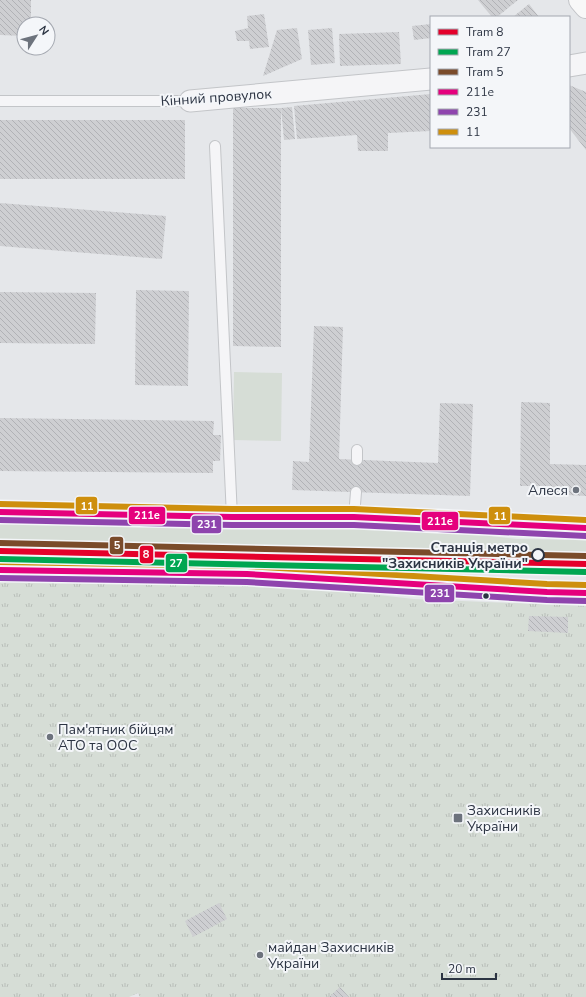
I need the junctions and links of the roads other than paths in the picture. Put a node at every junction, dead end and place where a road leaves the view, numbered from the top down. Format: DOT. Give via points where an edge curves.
graph roads {
  1 [pos="580,0"];
  2 [pos="586,7"];
  3 [pos="586,63"];
  4 [pos="570,66"];
  5 [pos="430,79"];
  6 [pos="0,101"];
  7 [pos="190,102"];
  8 [pos="215,146"];
  9 [pos="356,492"];
  10 [pos="0,512"];
  11 [pos="232,517"];
  12 [pos="354,517"];
  13 [pos="586,528"];
  14 [pos="0,570"];
  15 [pos="586,593"];
  1 -- 2 [label="main road"];
  3 -- 4 [label="street"];
  5 -- 7 [label="street, Кінний провулок"];
  6 -- 7 [label="lane, Кінний провулок"];
  8 -- 11 [label="lane"];
  9 -- 12 [label="lane"];
  10 -- 11 [label="main road"];
  11 -- 12 [label="main road"];
  12 -- 13 [label="main road"];
  14 -- 15 [label="main road" via="247,574"];
}
